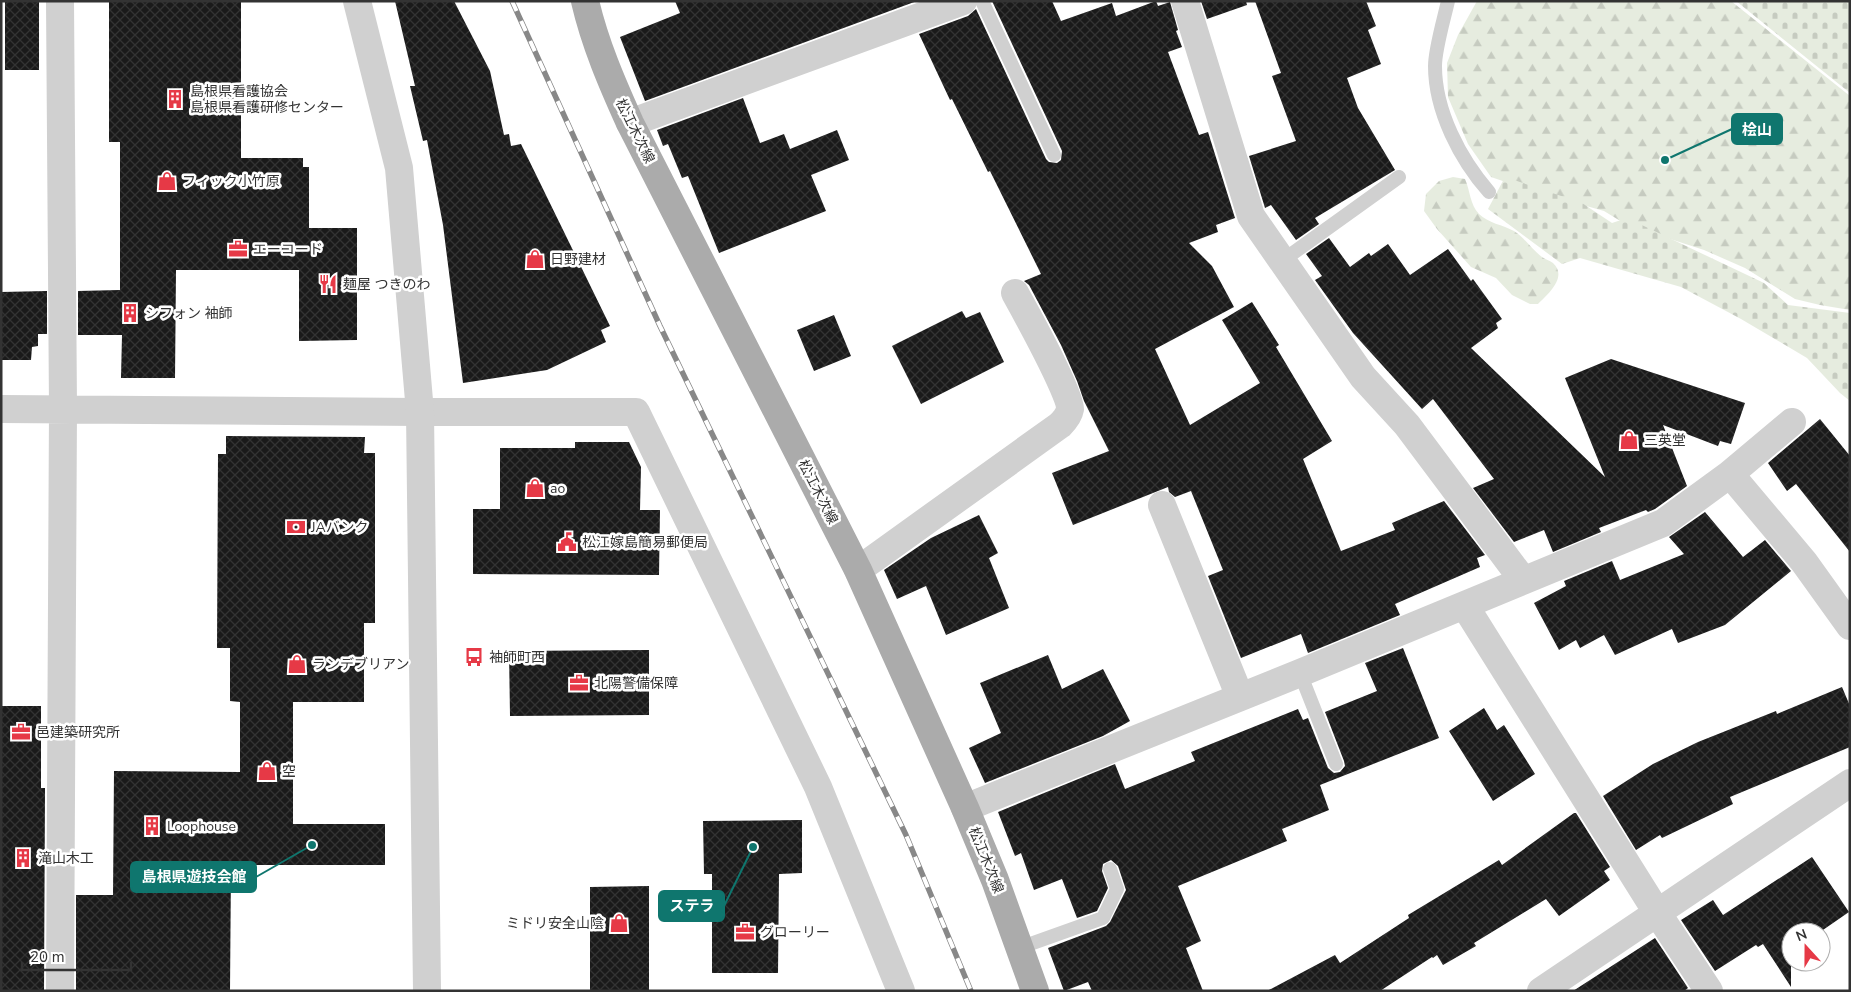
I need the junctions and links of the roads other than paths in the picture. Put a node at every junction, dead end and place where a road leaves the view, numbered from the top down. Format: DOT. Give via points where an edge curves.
graph roads {
  1 [pos="60,1"];
  2 [pos="357,1"];
  3 [pos="585,1"];
  4 [pos="963,1"];
  5 [pos="982,1"];
  6 [pos="1185,1"];
  7 [pos="1448,1"];
  8 [pos="630,123"];
  9 [pos="1054,155"];
  10 [pos="1399,177"];
  11 [pos="1489,192"];
  12 [pos="1282,261"];
  13 [pos="1016,293"];
  14 [pos="63,408"];
  15 [pos="1,409"];
  16 [pos="420,412"];
  17 [pos="1792,422"];
  18 [pos="1730,474"];
  19 [pos="1162,505"];
  20 [pos="858,570"];
  21 [pos="1523,580"];
  22 [pos="1465,606"];
  23 [pos="1850,626"];
  24 [pos="1300,673"];
  25 [pos="1240,697"];
  26 [pos="1336,764"];
  27 [pos="1850,783"];
  28 [pos="965,808"];
  29 [pos="1110,869"];
  30 [pos="1658,914"];
  31 [pos="1019,948"];
  32 [pos="60,991"];
  33 [pos="427,991"];
  34 [pos="901,991"];
  35 [pos="1035,991"];
  36 [pos="1541,991"];
  37 [pos="1709,991"];
  1 -- 14 [label="street"];
  2 -- 16 [label="street" via="398,168"];
  3 -- 8 [label="main road, 松江木次線" via="592,32"];
  4 -- 8 [label="street"];
  5 -- 9 [label="lane"];
  6 -- 12 [label="street" via="1251,216"];
  7 -- 11 [label="lane" via="1434,64 1437,88 1452,134 1477,178"];
  8 -- 20 [label="main road, 松江木次線"];
  10 -- 12 [label="lane"];
  12 -- 21 [label="street" via="1363,377 1407,425"];
  13 -- 20 [label="street" via="1065,390 1070,409 1066,418"];
  14 -- 15 [label="street"];
  14 -- 16 [label="street"];
  14 -- 32 [label="street"];
  16 -- 33 [label="street"];
  16 -- 34 [label="street" via="636,412 818,787"];
  17 -- 18 [label="street"];
  18 -- 21 [label="street" via="1663,524"];
  18 -- 23 [label="street" via="1804,562"];
  19 -- 25 [label="street"];
  20 -- 28 [label="main road, 松江木次線"];
  21 -- 22 [label="street"];
  22 -- 24 [label="street"];
  22 -- 30 [label="street"];
  24 -- 25 [label="street"];
  24 -- 26 [label="lane"];
  25 -- 28 [label="street"];
  27 -- 30 [label="street"];
  28 -- 31 [label="main road, 松江木次線"];
  29 -- 31 [label="lane" via="1117,889 1103,918"];
  30 -- 36 [label="street"];
  30 -- 37 [label="street"];
  31 -- 35 [label="main road, 松江木次線"];
}
